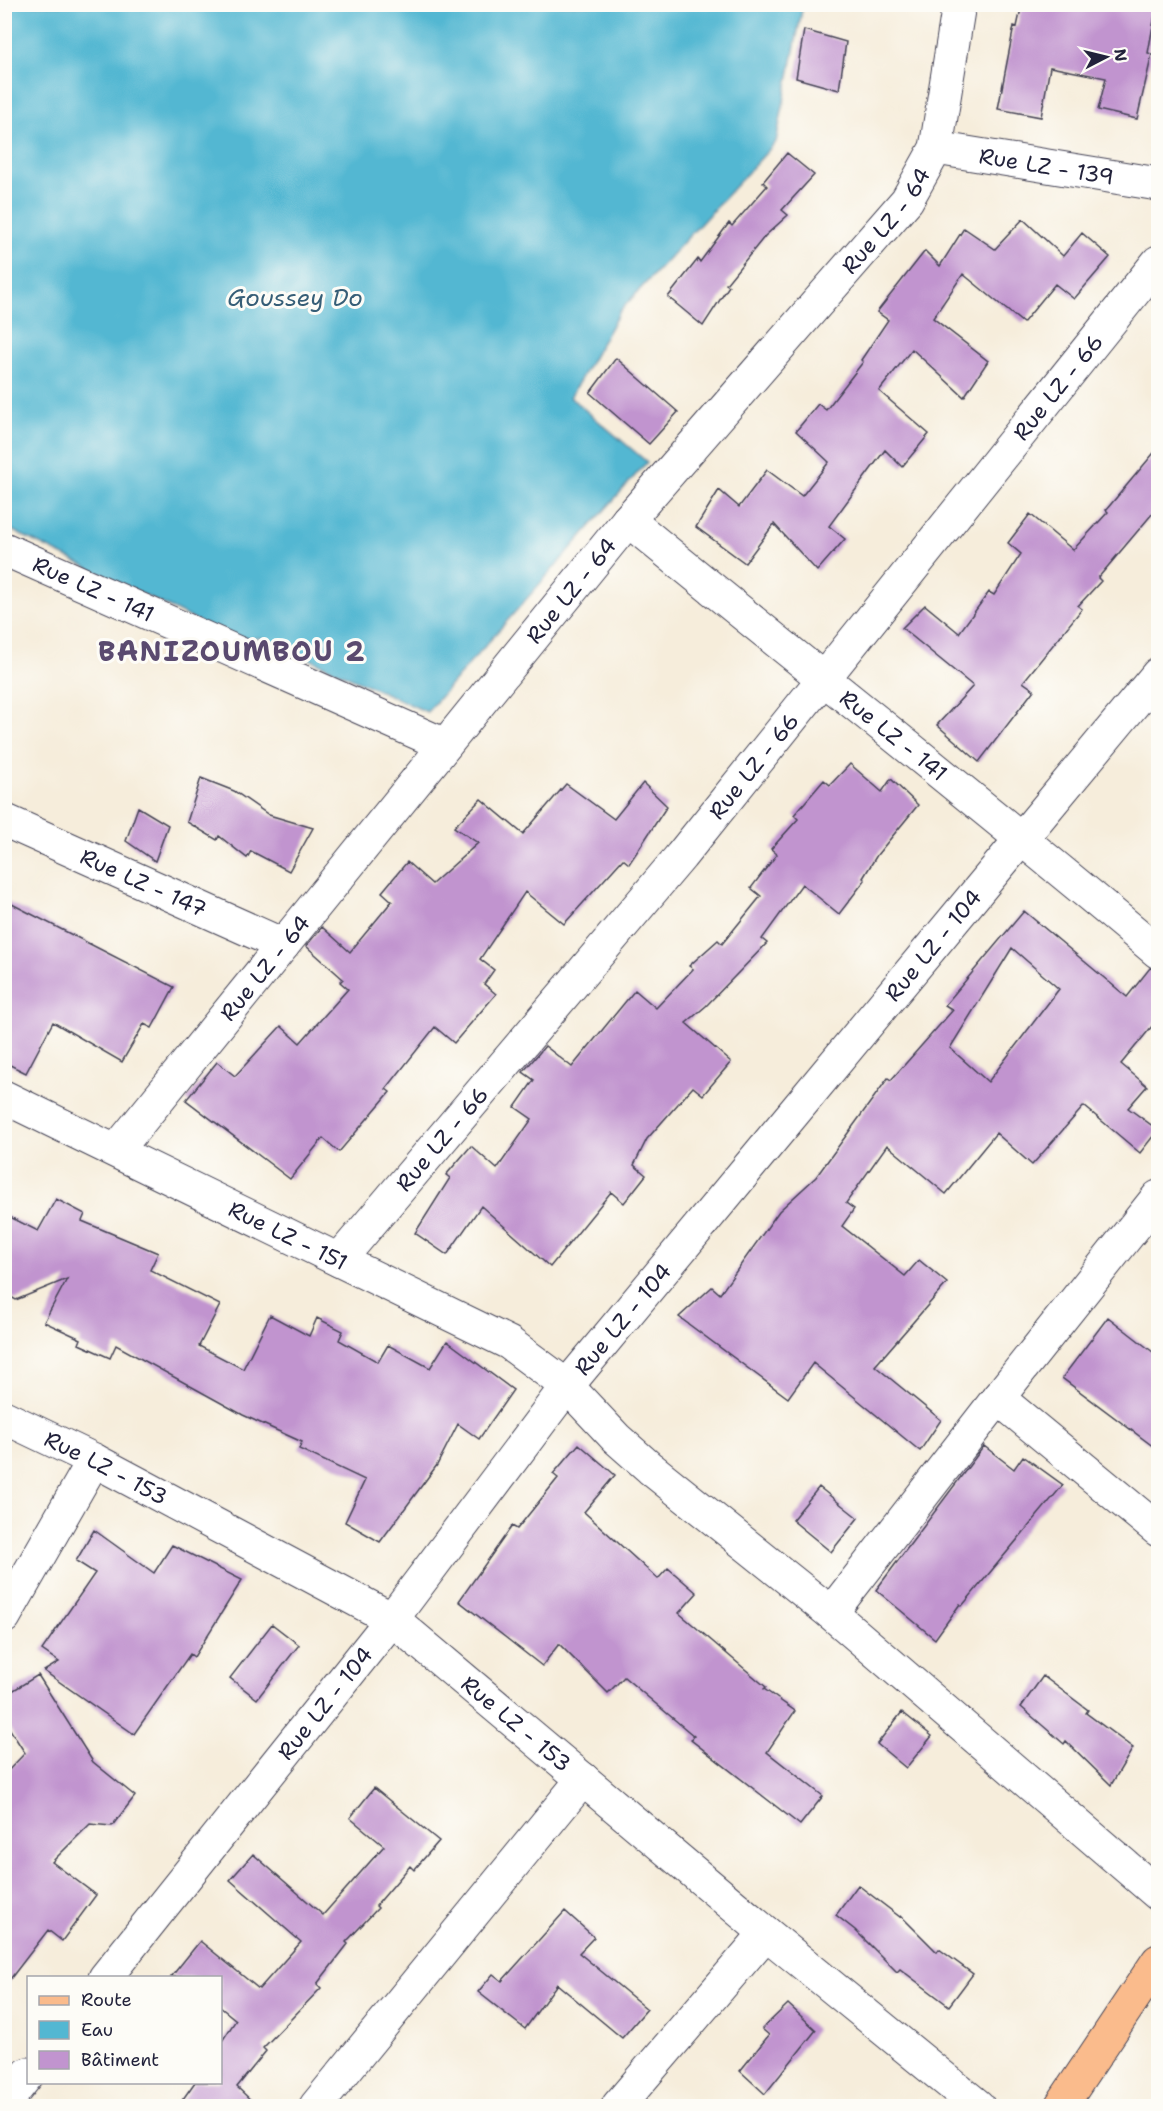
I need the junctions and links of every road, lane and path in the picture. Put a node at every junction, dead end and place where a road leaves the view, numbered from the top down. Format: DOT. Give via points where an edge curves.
graph roads {
  1 [pos="959,4"];
  2 [pos="936,148"];
  3 [pos="1158,184"];
  4 [pos="1158,262"];
  5 [pos="628,519"];
  6 [pos="4,549"];
  7 [pos="1158,674"];
  8 [pos="823,680"];
  9 [pos="445,745"];
  10 [pos="4,820"];
  11 [pos="1022,837"];
  12 [pos="283,945"];
  13 [pos="1158,952"];
  14 [pos="4,1097"];
  15 [pos="116,1151"];
  16 [pos="1158,1197"];
  17 [pos="339,1260"];
  18 [pos="567,1386"];
  19 [pos="998,1398"];
  20 [pos="4,1417"];
  21 [pos="94,1460"];
  22 [pos="1158,1530"];
  23 [pos="831,1613"];
  24 [pos="4,1617"];
  25 [pos="392,1619"];
  26 [pos="584,1779"];
  27 [pos="1158,1894"];
  28 [pos="766,1933"];
  29 [pos="1158,1961"];
  30 [pos="106,1976"];
  31 [pos="27,2075"];
  32 [pos="4,2104"];
  33 [pos="316,2106"];
  34 [pos="618,2106"];
  35 [pos="978,2106"];
  36 [pos="1061,2106"];
  1 -- 2 [label="street, Rue LZ - 64"];
  2 -- 3 [label="street, Rue LZ - 139"];
  2 -- 5 [label="street, Rue LZ - 64" via="907,200 874,240"];
  4 -- 8 [label="street, Rue LZ - 66"];
  5 -- 8 [label="street, Rue LZ - 141"];
  5 -- 9 [label="street, Rue LZ - 64"];
  6 -- 9 [label="street, Rue LZ - 141"];
  7 -- 11 [label="street, Rue LZ - 104"];
  8 -- 11 [label="street, Rue LZ - 141"];
  8 -- 17 [label="street, Rue LZ - 66" via="681,856"];
  9 -- 12 [label="street, Rue LZ - 64"];
  10 -- 12 [label="street, Rue LZ - 147"];
  11 -- 13 [label="street, Rue LZ - 141"];
  11 -- 18 [label="street, Rue LZ - 104"];
  12 -- 15 [label="street, Rue LZ - 64"];
  14 -- 15 [label="street, Rue LZ - 151"];
  15 -- 17 [label="street, Rue LZ - 151"];
  16 -- 19 [label="street"];
  17 -- 18 [label="street, Rue LZ - 151" via="509,1343"];
  18 -- 23 [label="street, Rue LZ - 151" via="615,1438"];
  18 -- 25 [label="street, Rue LZ - 104"];
  19 -- 22 [label="street"];
  19 -- 23 [label="street"];
  20 -- 21 [label="street, Rue LZ - 153"];
  21 -- 24 [label="street"];
  21 -- 25 [label="street, Rue LZ - 153"];
  23 -- 27 [label="street, Rue LZ - 151"];
  25 -- 26 [label="street, Rue LZ - 153"];
  25 -- 30 [label="street, Rue LZ - 104"];
  26 -- 28 [label="street, Rue LZ - 153"];
  26 -- 33 [label="street"];
  28 -- 34 [label="street"];
  28 -- 35 [label="street, Rue LZ - 153"];
  29 -- 36 [label="main road"];
  31 -- 32 [label="street"];
}
